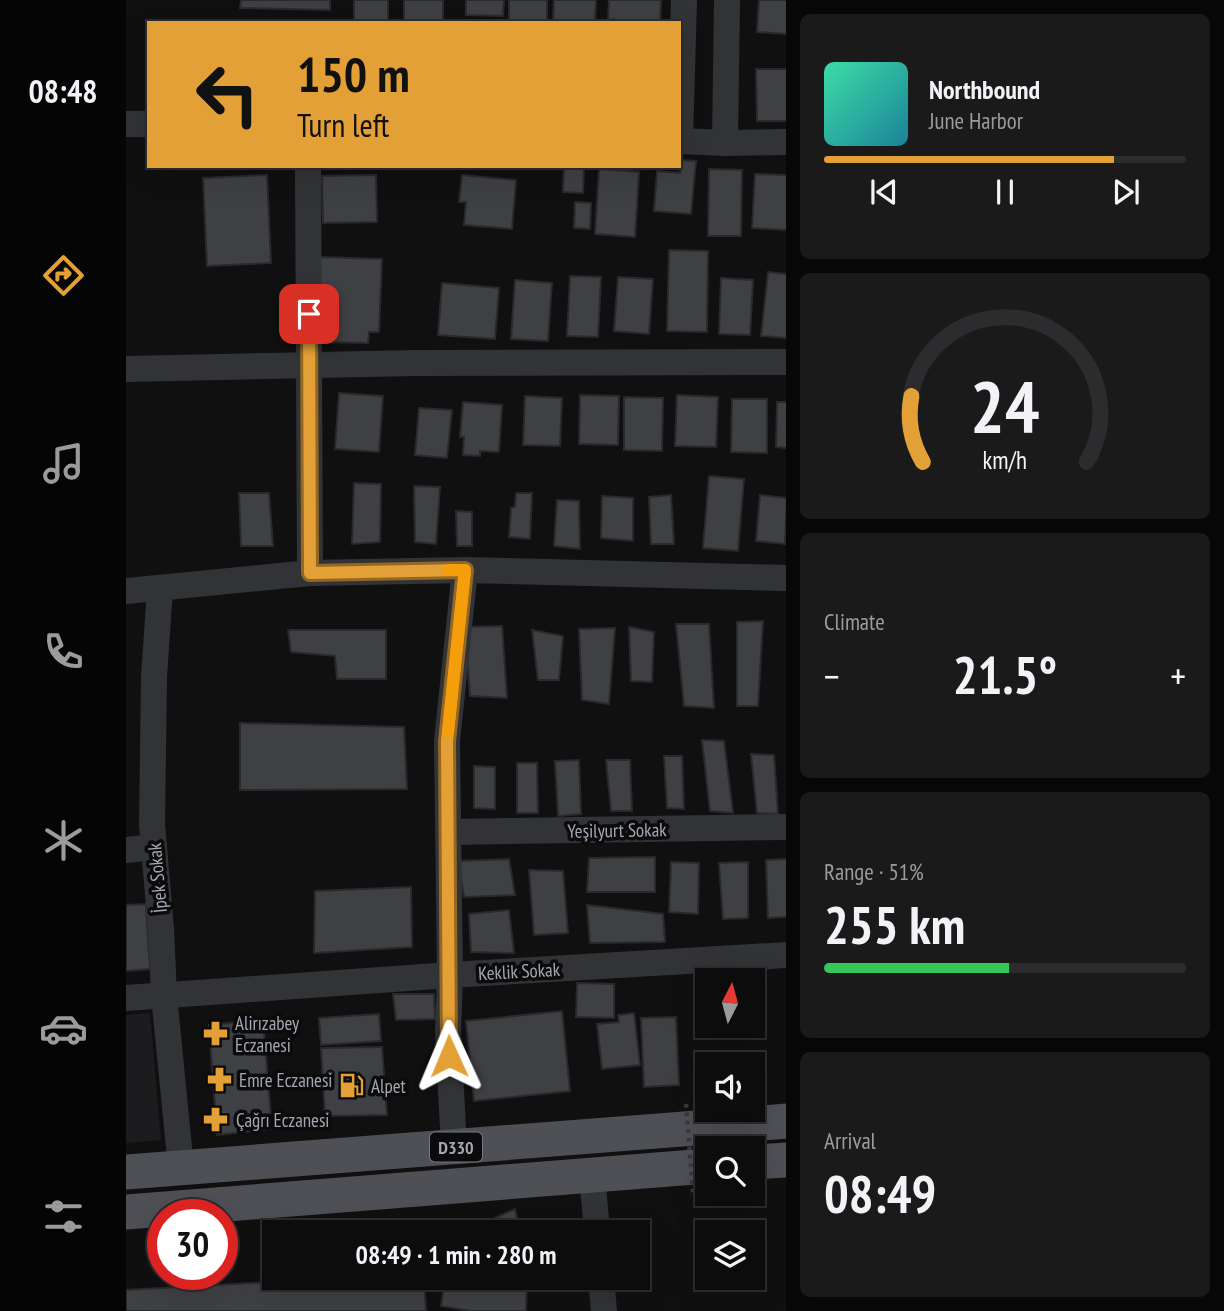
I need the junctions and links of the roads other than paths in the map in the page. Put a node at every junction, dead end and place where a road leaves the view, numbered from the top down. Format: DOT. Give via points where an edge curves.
graph roads {
  1 [pos="684,0"];
  2 [pos="727,0"];
  3 [pos="681,85"];
  4 [pos="126,124"];
  5 [pos="147,124"];
  6 [pos="681,141"];
  7 [pos="786,142"];
  8 [pos="725,143"];
  9 [pos="308,168"];
  10 [pos="786,362"];
  11 [pos="308,365"];
  12 [pos="126,369"];
  13 [pos="465,570"];
  14 [pos="310,573"];
  15 [pos="786,578"];
  16 [pos="160,587"];
  17 [pos="126,591"];
  18 [pos="786,827"];
  19 [pos="448,832"];
  20 [pos="154,847"];
  21 [pos="126,850"];
  22 [pos="786,956"];
  23 [pos="450,975"];
  24 [pos="164,995"];
  25 [pos="126,998"];
  26 [pos="786,1121"];
  27 [pos="454,1147"];
  28 [pos="786,1160"];
  29 [pos="765,1161"];
  30 [pos="181,1168"];
  31 [pos="126,1172"];
  32 [pos="592,1174"];
  33 [pos="695,1180"];
  34 [pos="126,1212"];
  35 [pos="596,1220"];
  36 [pos="602,1290"];
  37 [pos="604,1311"];
  1 -- 3 [label="street"];
  2 -- 8 [label="street"];
  4 -- 5 [label="street"];
  6 -- 8 [label="street"];
  7 -- 8 [label="street"];
  9 -- 11 [label="street"];
  10 -- 11 [label="street"];
  11 -- 12 [label="street"];
  11 -- 14 [label="street"];
  13 -- 14 [label="street"];
  13 -- 15 [label="street"];
  13 -- 19 [label="street" via="447,741"];
  14 -- 16 [label="street"];
  16 -- 17 [label="street"];
  16 -- 20 [label="street, İpek Sokak" via="154,677"];
  18 -- 19 [label="street, Yeşilyurt Sokak"];
  19 -- 23 [label="street"];
  20 -- 21 [label="street"];
  20 -- 24 [label="street, İpek Sokak"];
  22 -- 23 [label="street, Keklik Sokak"];
  23 -- 24 [label="street, Keklik Sokak"];
  23 -- 27 [label="street"];
  24 -- 25 [label="street, Keklik Sokak"];
  24 -- 30 [label="street, İpek Sokak"];
  26 -- 27 [label="main road, D330"];
  27 -- 30 [label="main road, D330"];
  28 -- 29 [label="main road"];
  30 -- 31 [label="main road, D330"];
  32 -- 33 [label="main road, D330"];
  32 -- 34 [label="main road, D330"];
  32 -- 35 [label="street"];
  36 -- 37 [label="street"];
}
